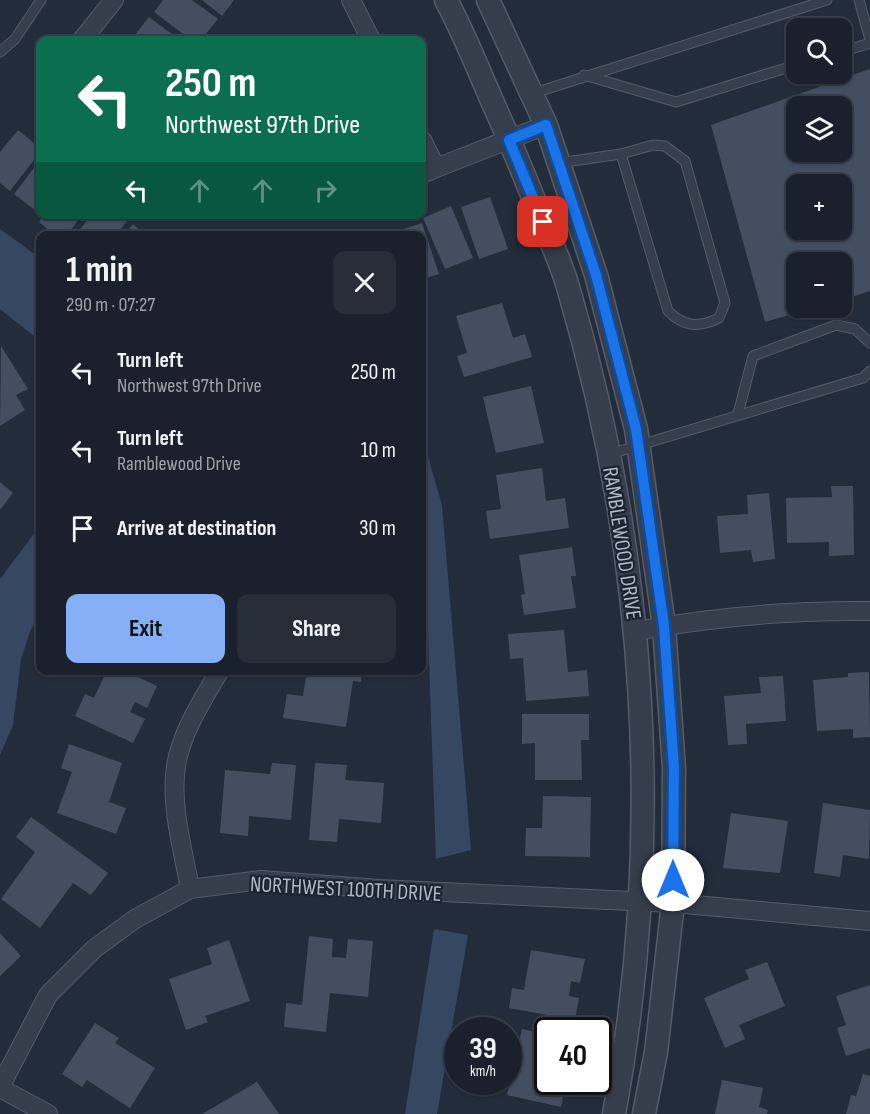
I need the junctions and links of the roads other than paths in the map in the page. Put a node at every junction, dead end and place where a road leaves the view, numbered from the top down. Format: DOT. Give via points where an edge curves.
graph roads {
  1 [pos="41,0"];
  2 [pos="114,0"];
  3 [pos="351,0"];
  4 [pos="446,0"];
  5 [pos="488,0"];
  6 [pos="827,0"];
  7 [pos="859,0"];
  8 [pos="85,36"];
  9 [pos="369,36"];
  10 [pos="870,42"];
  11 [pos="852,48"];
  12 [pos="0,52"];
  13 [pos="786,68"];
  14 [pos="584,75"];
  15 [pos="531,94"];
  16 [pos="546,125"];
  17 [pos="509,140"];
  18 [pos="621,154"];
  19 [pos="558,163"];
  20 [pos="429,171"];
  21 [pos="870,343"];
  22 [pos="870,371"];
  23 [pos="738,414"];
  24 [pos="638,447"];
  25 [pos="610,454"];
  26 [pos="870,611"];
  27 [pos="664,626"];
  28 [pos="636,631"];
  29 [pos="217,675"];
  30 [pos="190,889"];
  31 [pos="641,903"];
  32 [pos="673,903"];
  33 [pos="870,921"];
  34 [pos="0,1088"];
  35 [pos="48,1114"];
  36 [pos="614,1114"];
  37 [pos="645,1114"];
  1 -- 12 [label="lane" via="15,39"];
  2 -- 8 [label="street"];
  3 -- 9 [label="street"];
  4 -- 17 [label="street, RAMBLEWOOD DRIVE"];
  5 -- 15 [label="street, RAMBLEWOOD DRIVE"];
  6 -- 14 [label="lane"];
  7 -- 10 [label="lane"];
  10 -- 11 [label="lane"];
  13 -- 14 [label="lane" via="676,102"];
  14 -- 15 [label="lane"];
  15 -- 16 [label="street, RAMBLEWOOD DRIVE"];
  16 -- 17 [label="street"];
  16 -- 19 [label="street, RAMBLEWOOD DRIVE"];
  17 -- 20 [label="street"];
  17 -- 25 [label="street, RAMBLEWOOD DRIVE" via="568,284"];
  18 -- 18 [label="lane" via="668,311 679,322 693,325 706,325 719,318 725,303 686,161 665,146 653,145"];
  18 -- 19 [label="lane"];
  19 -- 24 [label="street, RAMBLEWOOD DRIVE" via="596,275"];
  21 -- 23 [label="lane" via="855,328 836,326 753,356"];
  22 -- 23 [label="lane" via="863,378"];
  23 -- 24 [label="lane"];
  24 -- 25 [label="lane"];
  24 -- 27 [label="street, RAMBLEWOOD DRIVE"];
  25 -- 28 [label="street, RAMBLEWOOD DRIVE"];
  26 -- 27 [label="street" via="818,610"];
  27 -- 28 [label="street"];
  27 -- 32 [label="street, RAMBLEWOOD DRIVE" via="674,768"];
  28 -- 31 [label="street, RAMBLEWOOD DRIVE" via="645,766"];
  29 -- 30 [label="street" via="188,728 176,765 174,800"];
  30 -- 31 [label="street, NORTHWEST 100TH DRIVE" via="261,880"];
  30 -- 34 [label="street, NORTHWEST 100TH DRIVE" via="135,919 94,949 48,995"];
  31 -- 32 [label="street, NORTHWEST 100TH DRIVE"];
  31 -- 36 [label="street, RAMBLEWOOD DRIVE" via="627,1047"];
  32 -- 33 [label="street, NORTHWEST 100TH DRIVE"];
  32 -- 37 [label="street, RAMBLEWOOD DRIVE"];
  34 -- 35 [label="street"];
}
